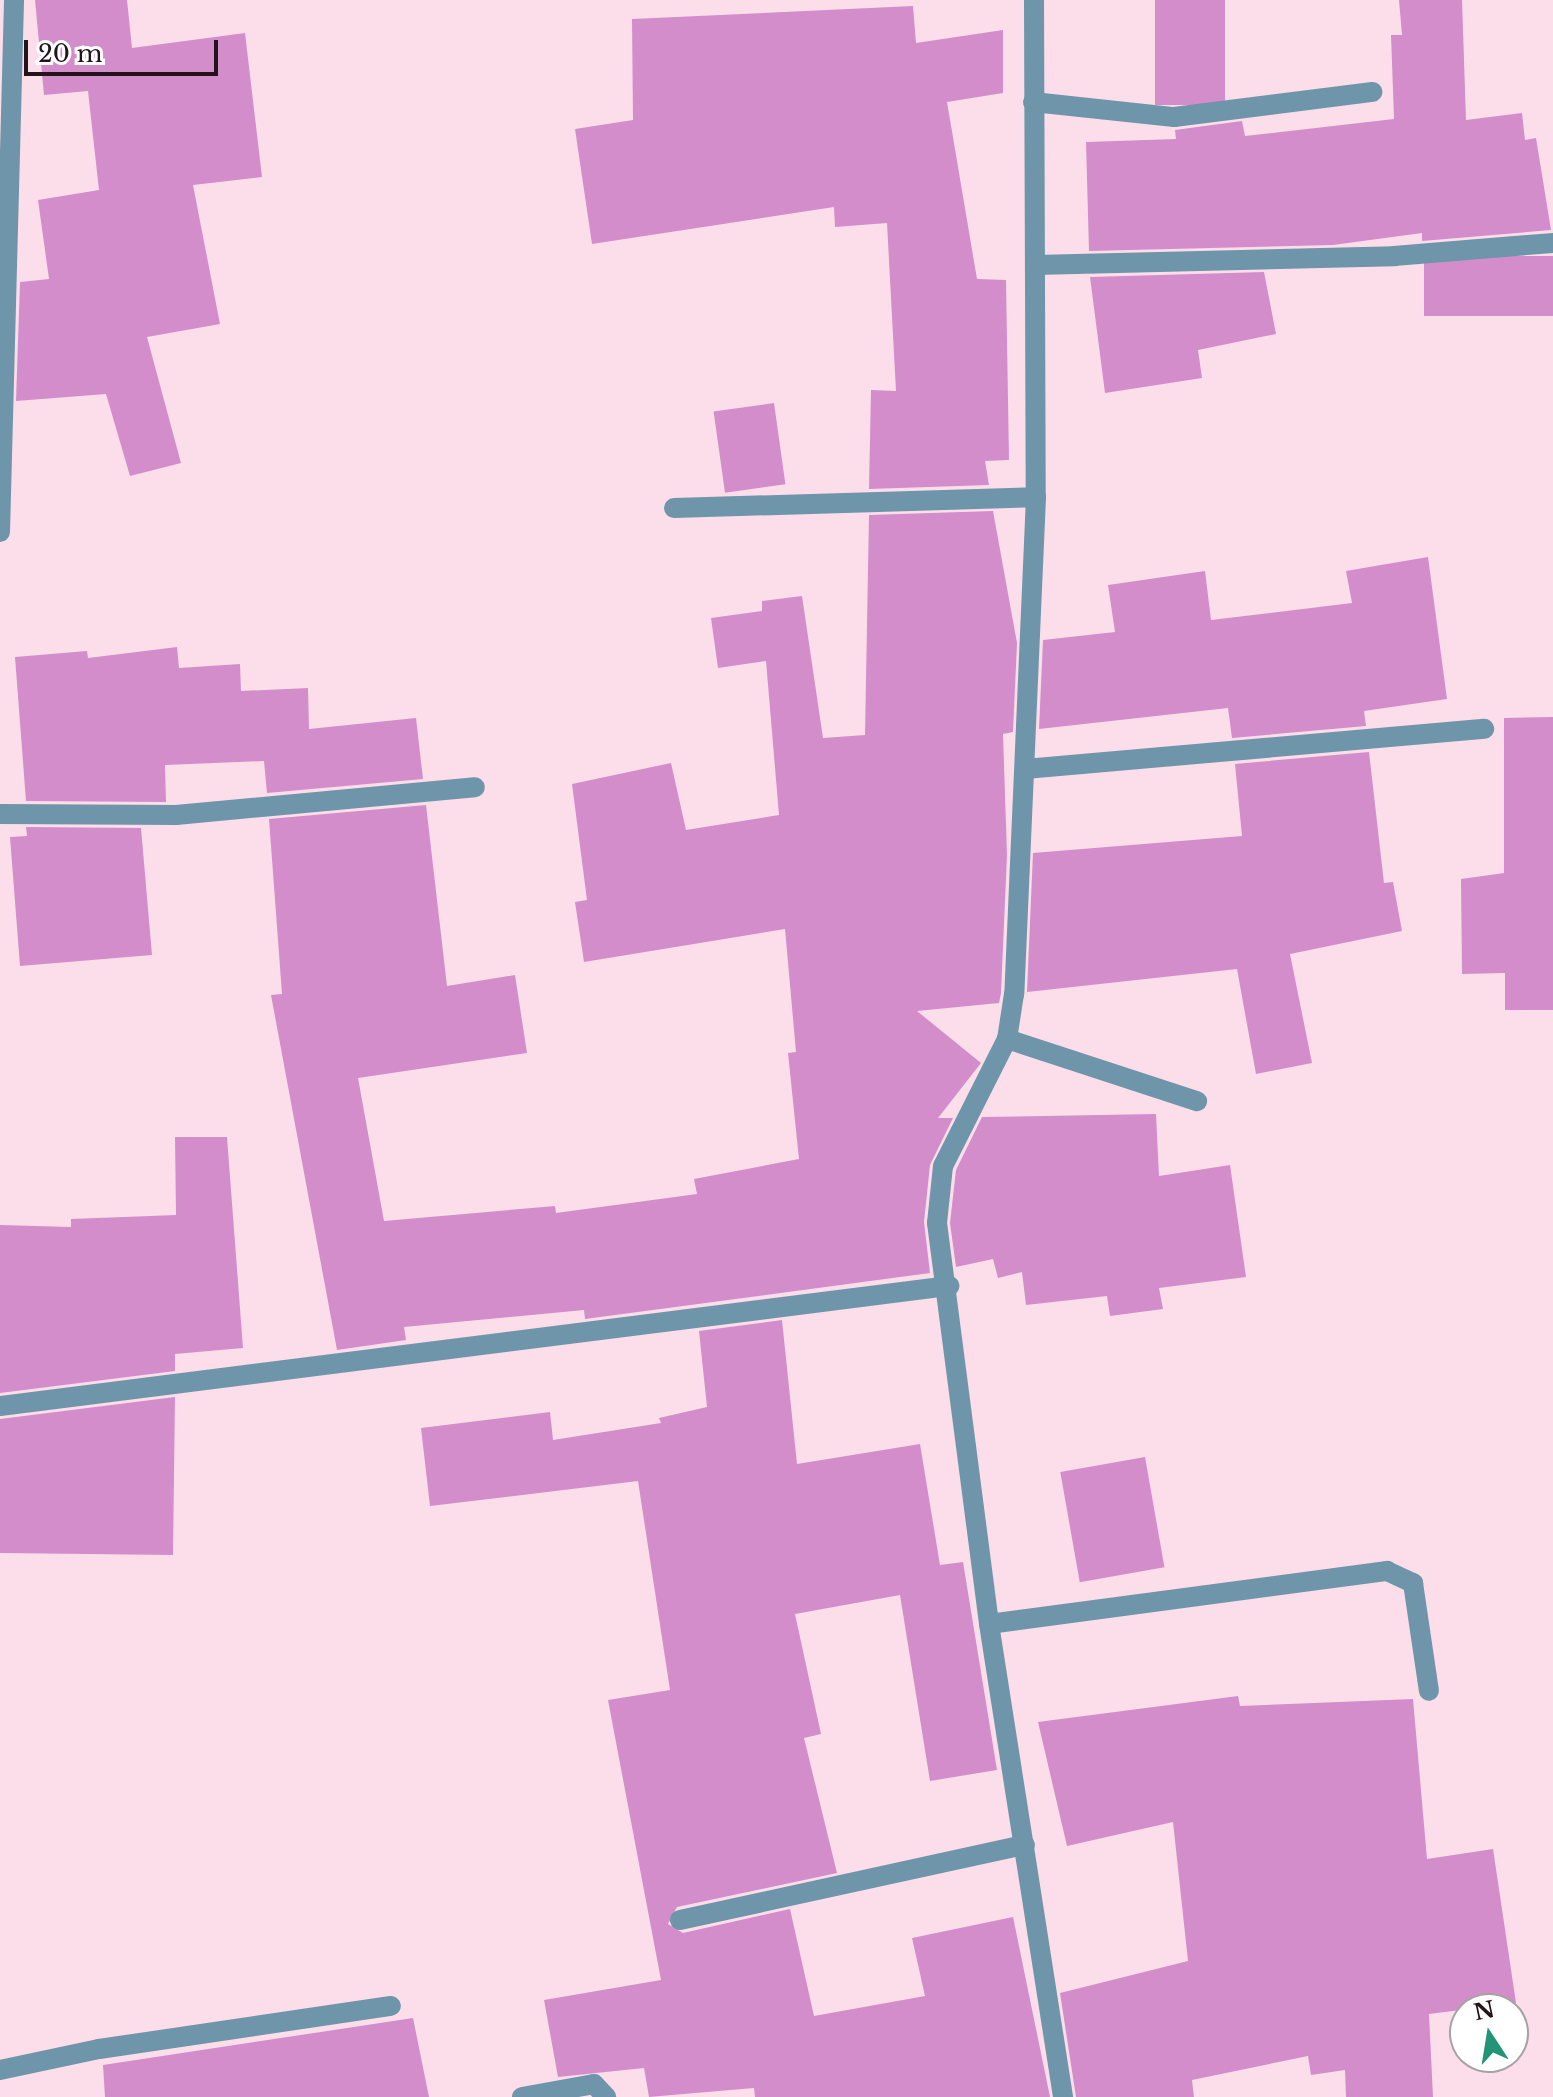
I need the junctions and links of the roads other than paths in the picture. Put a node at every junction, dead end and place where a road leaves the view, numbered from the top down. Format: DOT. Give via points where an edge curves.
graph roads {
  1 [pos="14,0"];
  2 [pos="1034,0"];
  3 [pos="1372,92"];
  4 [pos="1033,102"];
  5 [pos="1553,243"];
  6 [pos="1035,265"];
  7 [pos="1036,497"];
  8 [pos="674,508"];
  9 [pos="0,532"];
  10 [pos="1484,729"];
  11 [pos="1025,769"];
  12 [pos="475,787"];
  13 [pos="0,814"];
  14 [pos="1007,1039"];
  15 [pos="1197,1101"];
  16 [pos="949,1286"];
  17 [pos="0,1406"];
  18 [pos="989,1624"];
  19 [pos="1429,1691"];
  20 [pos="1025,1845"];
  21 [pos="680,1920"];
  22 [pos="391,2006"];
  23 [pos="0,2070"];
  24 [pos="522,2097"];
  25 [pos="606,2097"];
  26 [pos="1063,2097"];
  1 -- 9 [label="street"];
  2 -- 4 [label="street"];
  3 -- 4 [label="street" via="1174,117"];
  4 -- 6 [label="street"];
  5 -- 6 [label="street" via="1394,256"];
  6 -- 7 [label="street"];
  7 -- 8 [label="street"];
  7 -- 11 [label="street"];
  10 -- 11 [label="street"];
  11 -- 14 [label="street"];
  12 -- 13 [label="street" via="176,815"];
  14 -- 15 [label="street"];
  14 -- 16 [label="street" via="943,1166 937,1223"];
  16 -- 17 [label="street"];
  16 -- 18 [label="street"];
  18 -- 19 [label="street" via="1387,1571 1413,1583"];
  18 -- 20 [label="street"];
  20 -- 21 [label="street"];
  20 -- 26 [label="street"];
  22 -- 23 [label="street" via="99,2049"];
  24 -- 25 [label="street" via="594,2084"];
}
